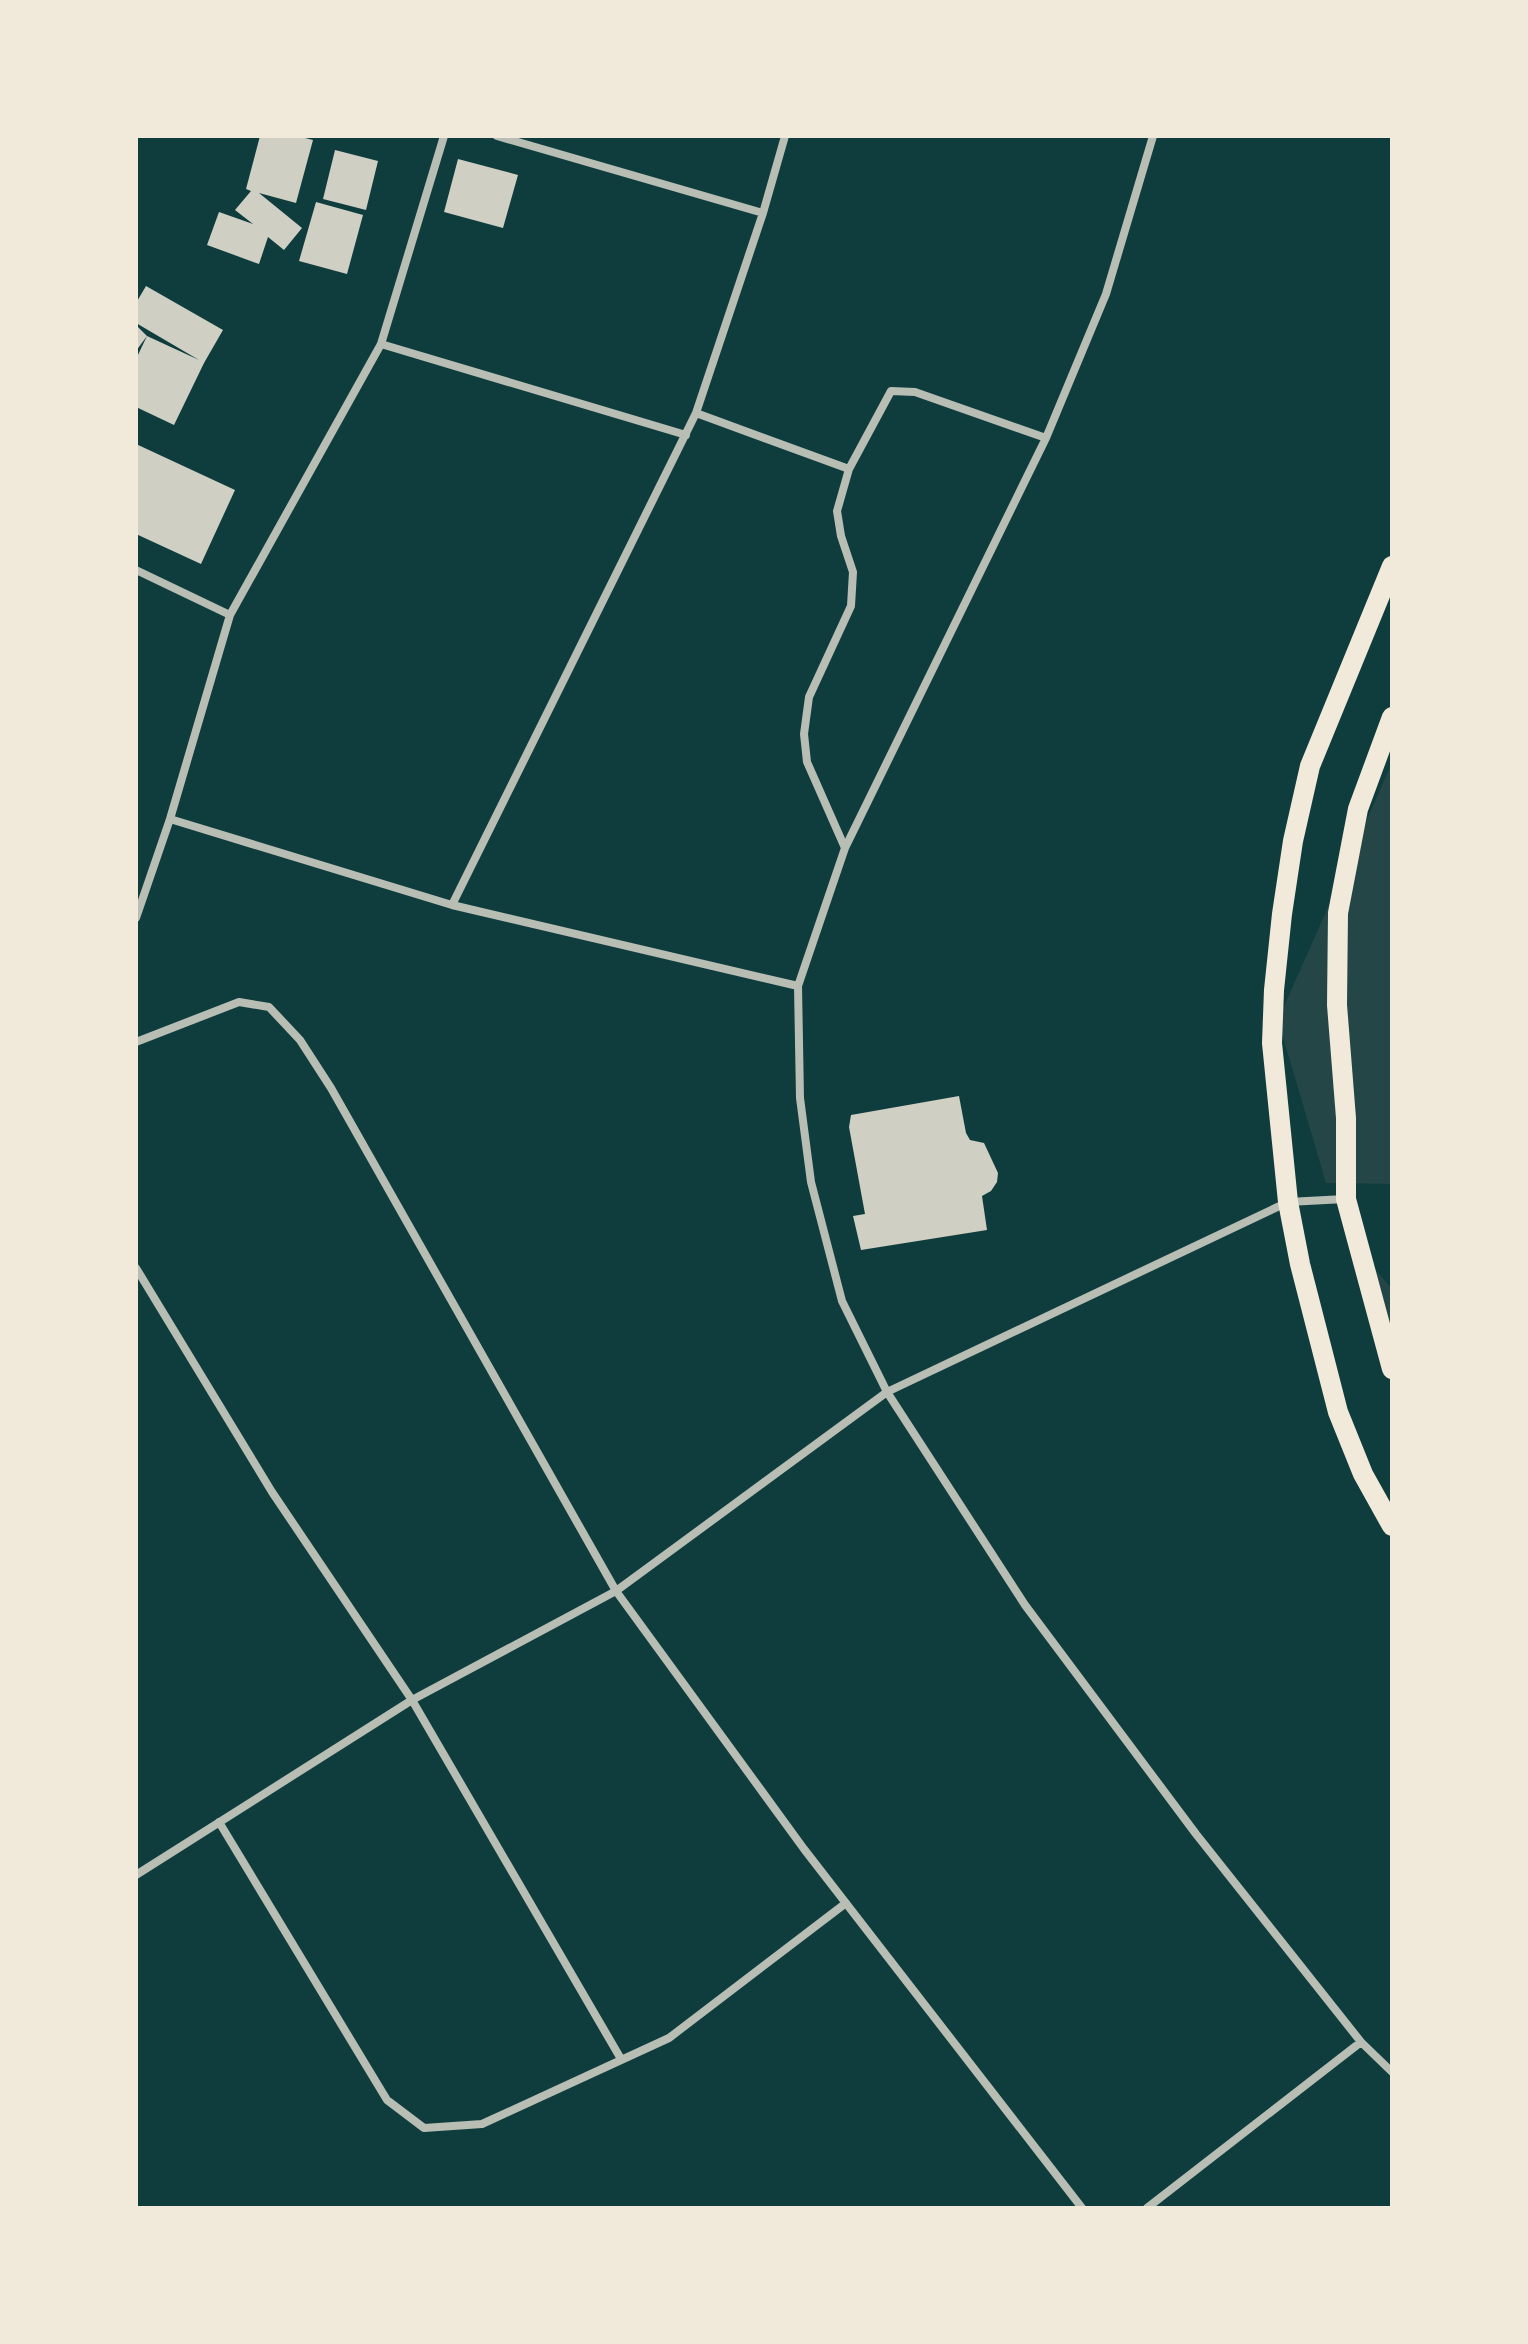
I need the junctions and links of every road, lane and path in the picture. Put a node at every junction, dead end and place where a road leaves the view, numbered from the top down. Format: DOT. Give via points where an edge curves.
graph roads {
  1 [pos="444,136"];
  2 [pos="497,136"];
  3 [pos="785,136"];
  4 [pos="1153,136"];
  5 [pos="763,213"];
  6 [pos="381,344"];
  7 [pos="696,413"];
  8 [pos="686,435"];
  9 [pos="1046,438"];
  10 [pos="849,469"];
  11 [pos="1392,566"];
  12 [pos="136,570"];
  13 [pos="230,615"];
  14 [pos="1392,717"];
  15 [pos="170,819"];
  16 [pos="845,848"];
  17 [pos="452,905"];
  18 [pos="136,918"];
  19 [pos="798,986"];
  20 [pos="136,1042"];
  21 [pos="1346,1199"];
  22 [pos="1288,1202"];
  23 [pos="136,1268"];
  24 [pos="1392,1369"];
  25 [pos="887,1392"];
  26 [pos="1392,1526"];
  27 [pos="616,1591"];
  28 [pos="412,1700"];
  29 [pos="219,1822"];
  30 [pos="136,1875"];
  31 [pos="846,1903"];
  32 [pos="1361,2042"];
  33 [pos="621,2059"];
  34 [pos="1392,2072"];
  35 [pos="1082,2208"];
  36 [pos="1147,2208"];
  1 -- 6 [label="street"];
  2 -- 5 [label="street"];
  3 -- 5 [label="street"];
  4 -- 9 [label="street" via="1106,294"];
  5 -- 7 [label="street"];
  6 -- 8 [label="street"];
  6 -- 13 [label="street"];
  7 -- 8 [label="street"];
  7 -- 10 [label="street"];
  8 -- 17 [label="street"];
  9 -- 10 [label="street" via="915,392 891,391"];
  9 -- 16 [label="street"];
  10 -- 16 [label="street" via="837,511 853,572 851,606 809,697 804,734 807,762"];
  11 -- 22 [label="main road" via="1310,766 1293,841 1272,1043"];
  12 -- 13 [label="street"];
  13 -- 15 [label="street"];
  14 -- 21 [label="main road" via="1358,809 1338,913"];
  15 -- 17 [label="street"];
  15 -- 18 [label="street"];
  16 -- 19 [label="street"];
  17 -- 19 [label="street"];
  19 -- 25 [label="street" via="800,1098 811,1182 842,1301"];
  20 -- 27 [label="street" via="239,1002 269,1007 300,1040"];
  21 -- 22 [label="street"];
  21 -- 24 [label="main road"];
  22 -- 25 [label="street"];
  22 -- 26 [label="main road" via="1338,1412"];
  23 -- 28 [label="street" via="272,1492"];
  25 -- 27 [label="street"];
  25 -- 32 [label="street" via="1025,1605 1196,1834"];
  27 -- 28 [label="street"];
  27 -- 31 [label="street"];
  28 -- 29 [label="street"];
  28 -- 33 [label="street"];
  29 -- 30 [label="street"];
  29 -- 33 [label="street" via="387,2100 424,2128 482,2124"];
  31 -- 33 [label="street" via="669,2038"];
  31 -- 35 [label="street"];
  32 -- 34 [label="street"];
  32 -- 36 [label="street"];
}
